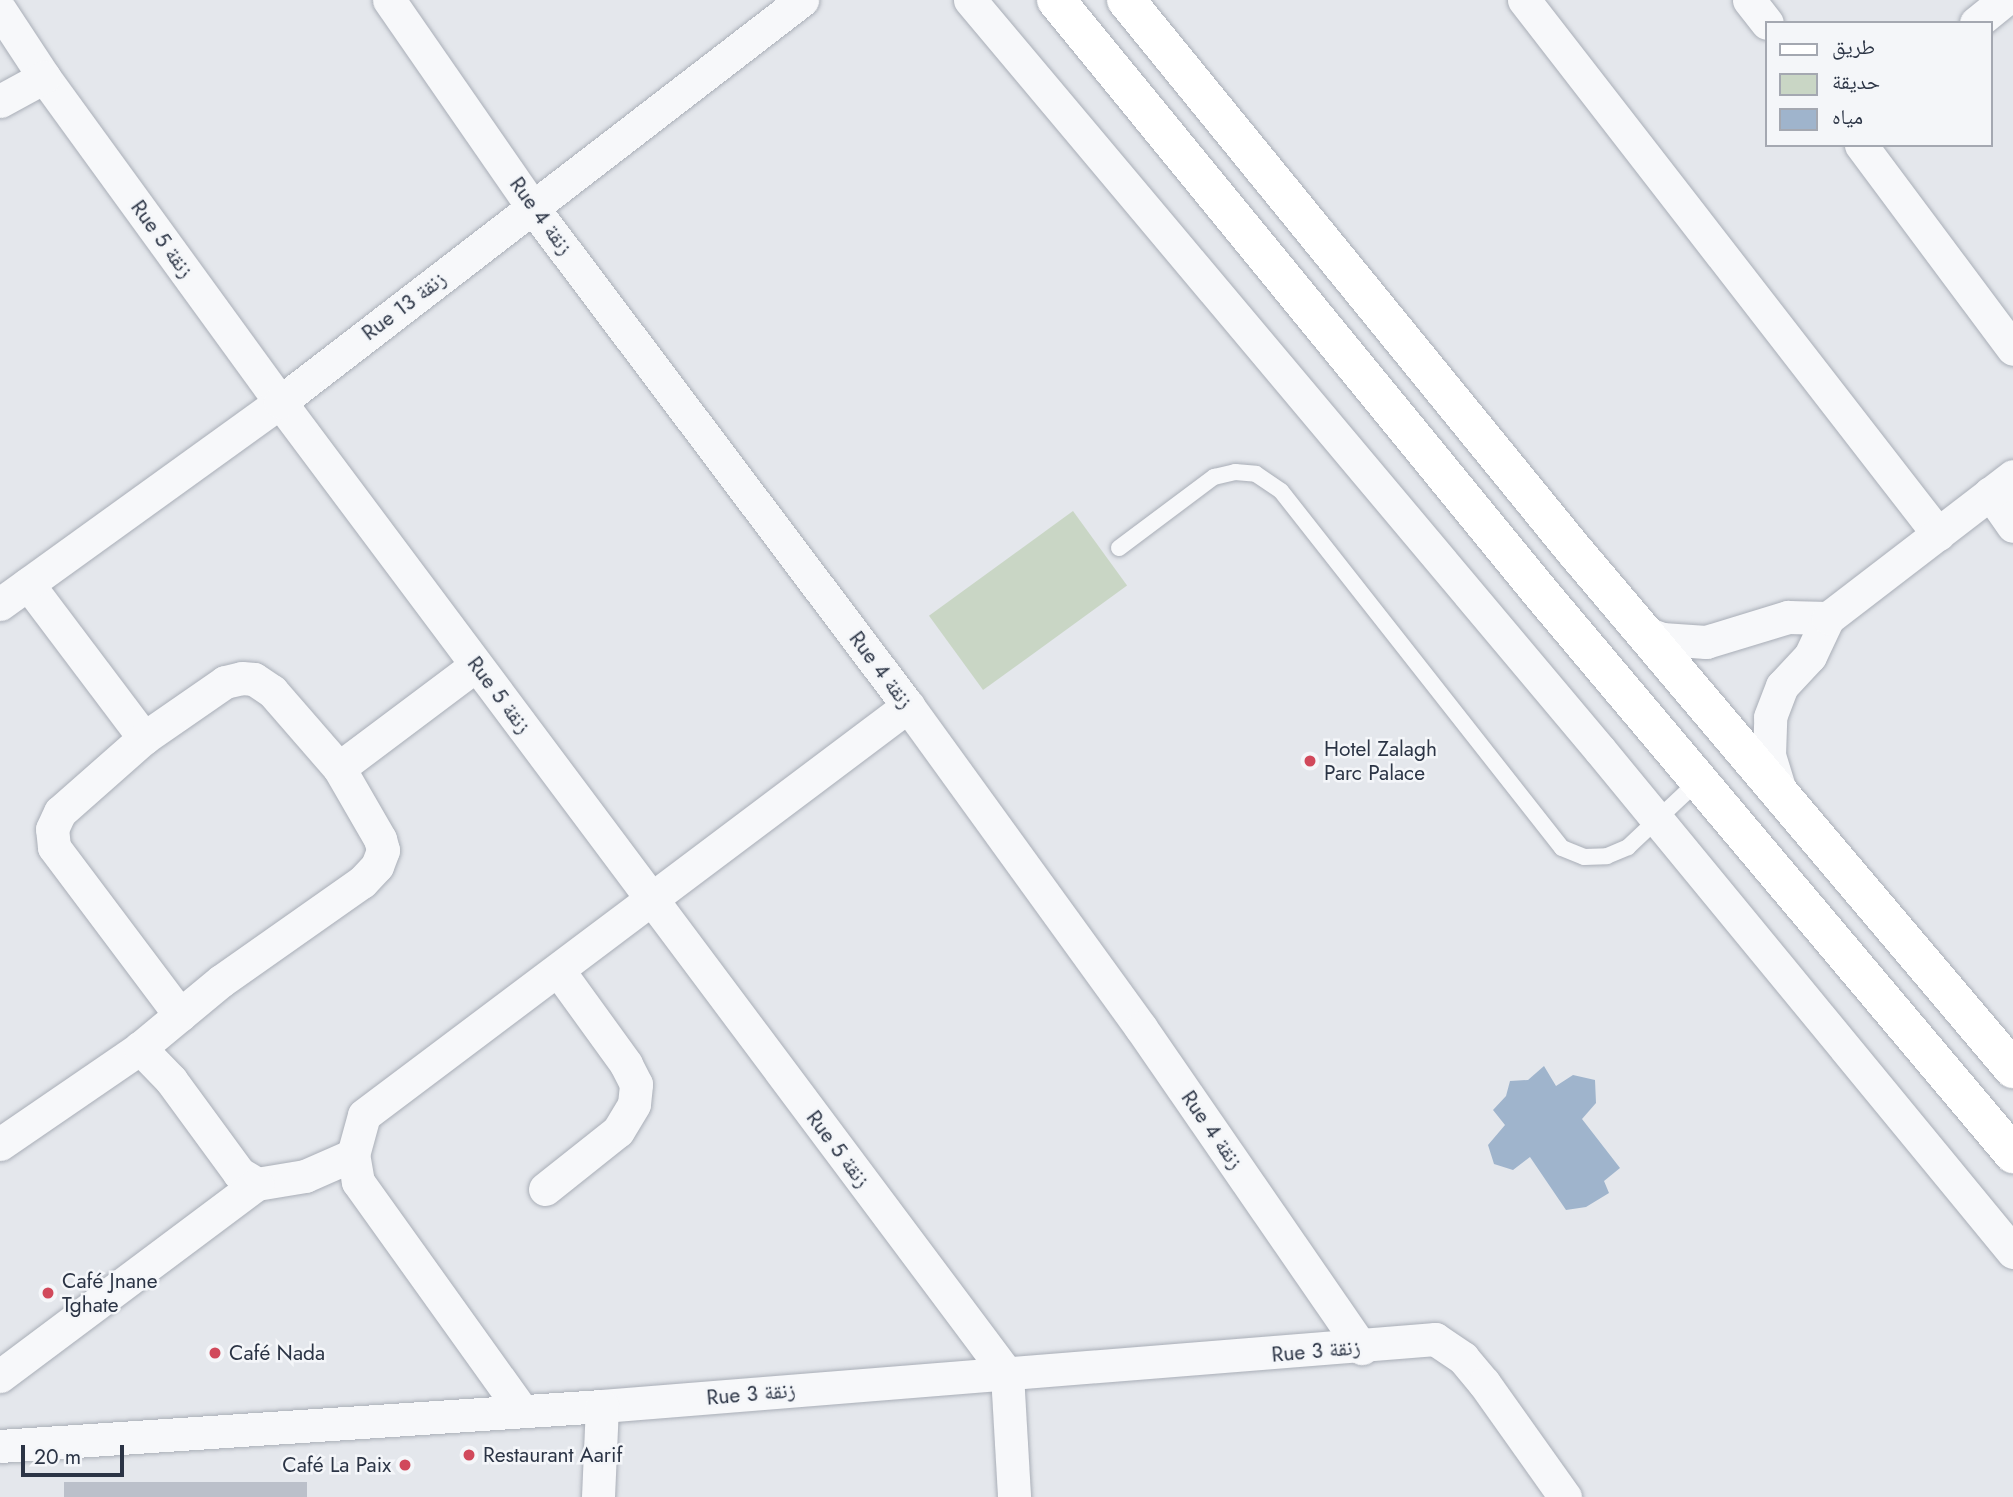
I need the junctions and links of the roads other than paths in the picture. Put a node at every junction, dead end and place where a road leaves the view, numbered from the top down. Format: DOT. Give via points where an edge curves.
graph roads {
  1 [pos="389,0"];
  2 [pos="802,0"];
  3 [pos="970,0"];
  4 [pos="1056,0"];
  5 [pos="1126,0"];
  6 [pos="1749,0"];
  7 [pos="2004,0"];
  8 [pos="1536,4"];
  9 [pos="0,10"];
  10 [pos="1765,21"];
  11 [pos="1978,21"];
  12 [pos="44,77"];
  13 [pos="0,102"];
  14 [pos="1862,147"];
  15 [pos="533,208"];
  16 [pos="2013,349"];
  17 [pos="280,402"];
  18 [pos="2001,484"];
  19 [pos="2013,526"];
  20 [pos="1938,534"];
  21 [pos="1119,548"];
  22 [pos="28,584"];
  23 [pos="0,604"];
  24 [pos="1828,618"];
  25 [pos="1640,631"];
  26 [pos="476,665"];
  27 [pos="908,706"];
  28 [pos="144,738"];
  29 [pos="339,768"];
  30 [pos="1699,780"];
  31 [pos="1792,811"];
  32 [pos="1657,820"];
  33 [pos="652,900"];
  34 [pos="558,970"];
  35 [pos="180,1015"];
  36 [pos="140,1048"];
  37 [pos="2013,1069"];
  38 [pos="0,1144"];
  39 [pos="2013,1154"];
  40 [pos="353,1155"];
  41 [pos="257,1184"];
  42 [pos="545,1189"];
  43 [pos="2013,1252"];
  44 [pos="1362,1348"];
  45 [pos="1007,1374"];
  46 [pos="0,1376"];
  47 [pos="602,1406"];
  48 [pos="522,1411"];
  49 [pos="0,1446"];
  50 [pos="598,1497"];
  51 [pos="1014,1497"];
  52 [pos="1566,1497"];
  1 -- 15 [label="street, Rue 4 زنقة"];
  2 -- 15 [label="street, Rue 13 زنقة"];
  3 -- 32 [label="street"];
  4 -- 30 [label="main road"];
  5 -- 25 [label="main road"];
  6 -- 10 [label="street"];
  7 -- 11 [label="street"];
  8 -- 20 [label="street"];
  9 -- 12 [label="street, Rue 5 زنقة"];
  12 -- 13 [label="street"];
  12 -- 17 [label="street, Rue 5 زنقة"];
  14 -- 16 [label="street"];
  15 -- 17 [label="street, Rue 13 زنقة"];
  15 -- 27 [label="street, Rue 4 زنقة"];
  17 -- 22 [label="street, Rue 13 زنقة"];
  17 -- 26 [label="street, Rue 5 زنقة"];
  18 -- 19 [label="street"];
  18 -- 20 [label="street"];
  20 -- 24 [label="street"];
  21 -- 32 [label="lane" via="1214,477 1256,474 1281,491 1562,848 1584,857 1606,856 1628,847"];
  22 -- 23 [label="street, Rue 13 زنقة"];
  22 -- 28 [label="street"];
  24 -- 25 [label="street" via="1788,618 1706,642 1662,639"];
  24 -- 31 [label="street" via="1810,656 1782,686 1770,718 1773,775"];
  25 -- 31 [label="main road"];
  26 -- 29 [label="street"];
  26 -- 33 [label="street, Rue 5 زنقة"];
  27 -- 33 [label="street"];
  27 -- 44 [label="street, Rue 4 زنقة" via="1141,1028"];
  28 -- 29 [label="street" via="225,681 254,679 272,691"];
  28 -- 35 [label="street" via="60,812 52,829 54,847"];
  29 -- 35 [label="street" via="380,839 382,859 362,882"];
  30 -- 32 [label="lane"];
  30 -- 39 [label="main road"];
  31 -- 37 [label="main road"];
  32 -- 43 [label="street"];
  33 -- 34 [label="street"];
  33 -- 45 [label="street, Rue 5 زنقة"];
  34 -- 40 [label="street" via="364,1115"];
  34 -- 42 [label="street" via="626,1064 636,1084 635,1104 618,1131"];
  35 -- 36 [label="street"];
  36 -- 38 [label="street"];
  36 -- 41 [label="street" via="171,1080 239,1173"];
  40 -- 41 [label="street" via="305,1176"];
  40 -- 48 [label="street" via="358,1182 374,1211"];
  41 -- 46 [label="street"];
  44 -- 45 [label="street, Rue 3 زنقة"];
  44 -- 52 [label="street, Rue 3 زنقة" via="1435,1339 1463,1357"];
  45 -- 47 [label="street, Rue 3 زنقة"];
  45 -- 51 [label="street"];
  47 -- 48 [label="street, Rue 3 زنقة"];
  47 -- 50 [label="street"];
  48 -- 49 [label="street, Rue 3 زنقة"];
}
